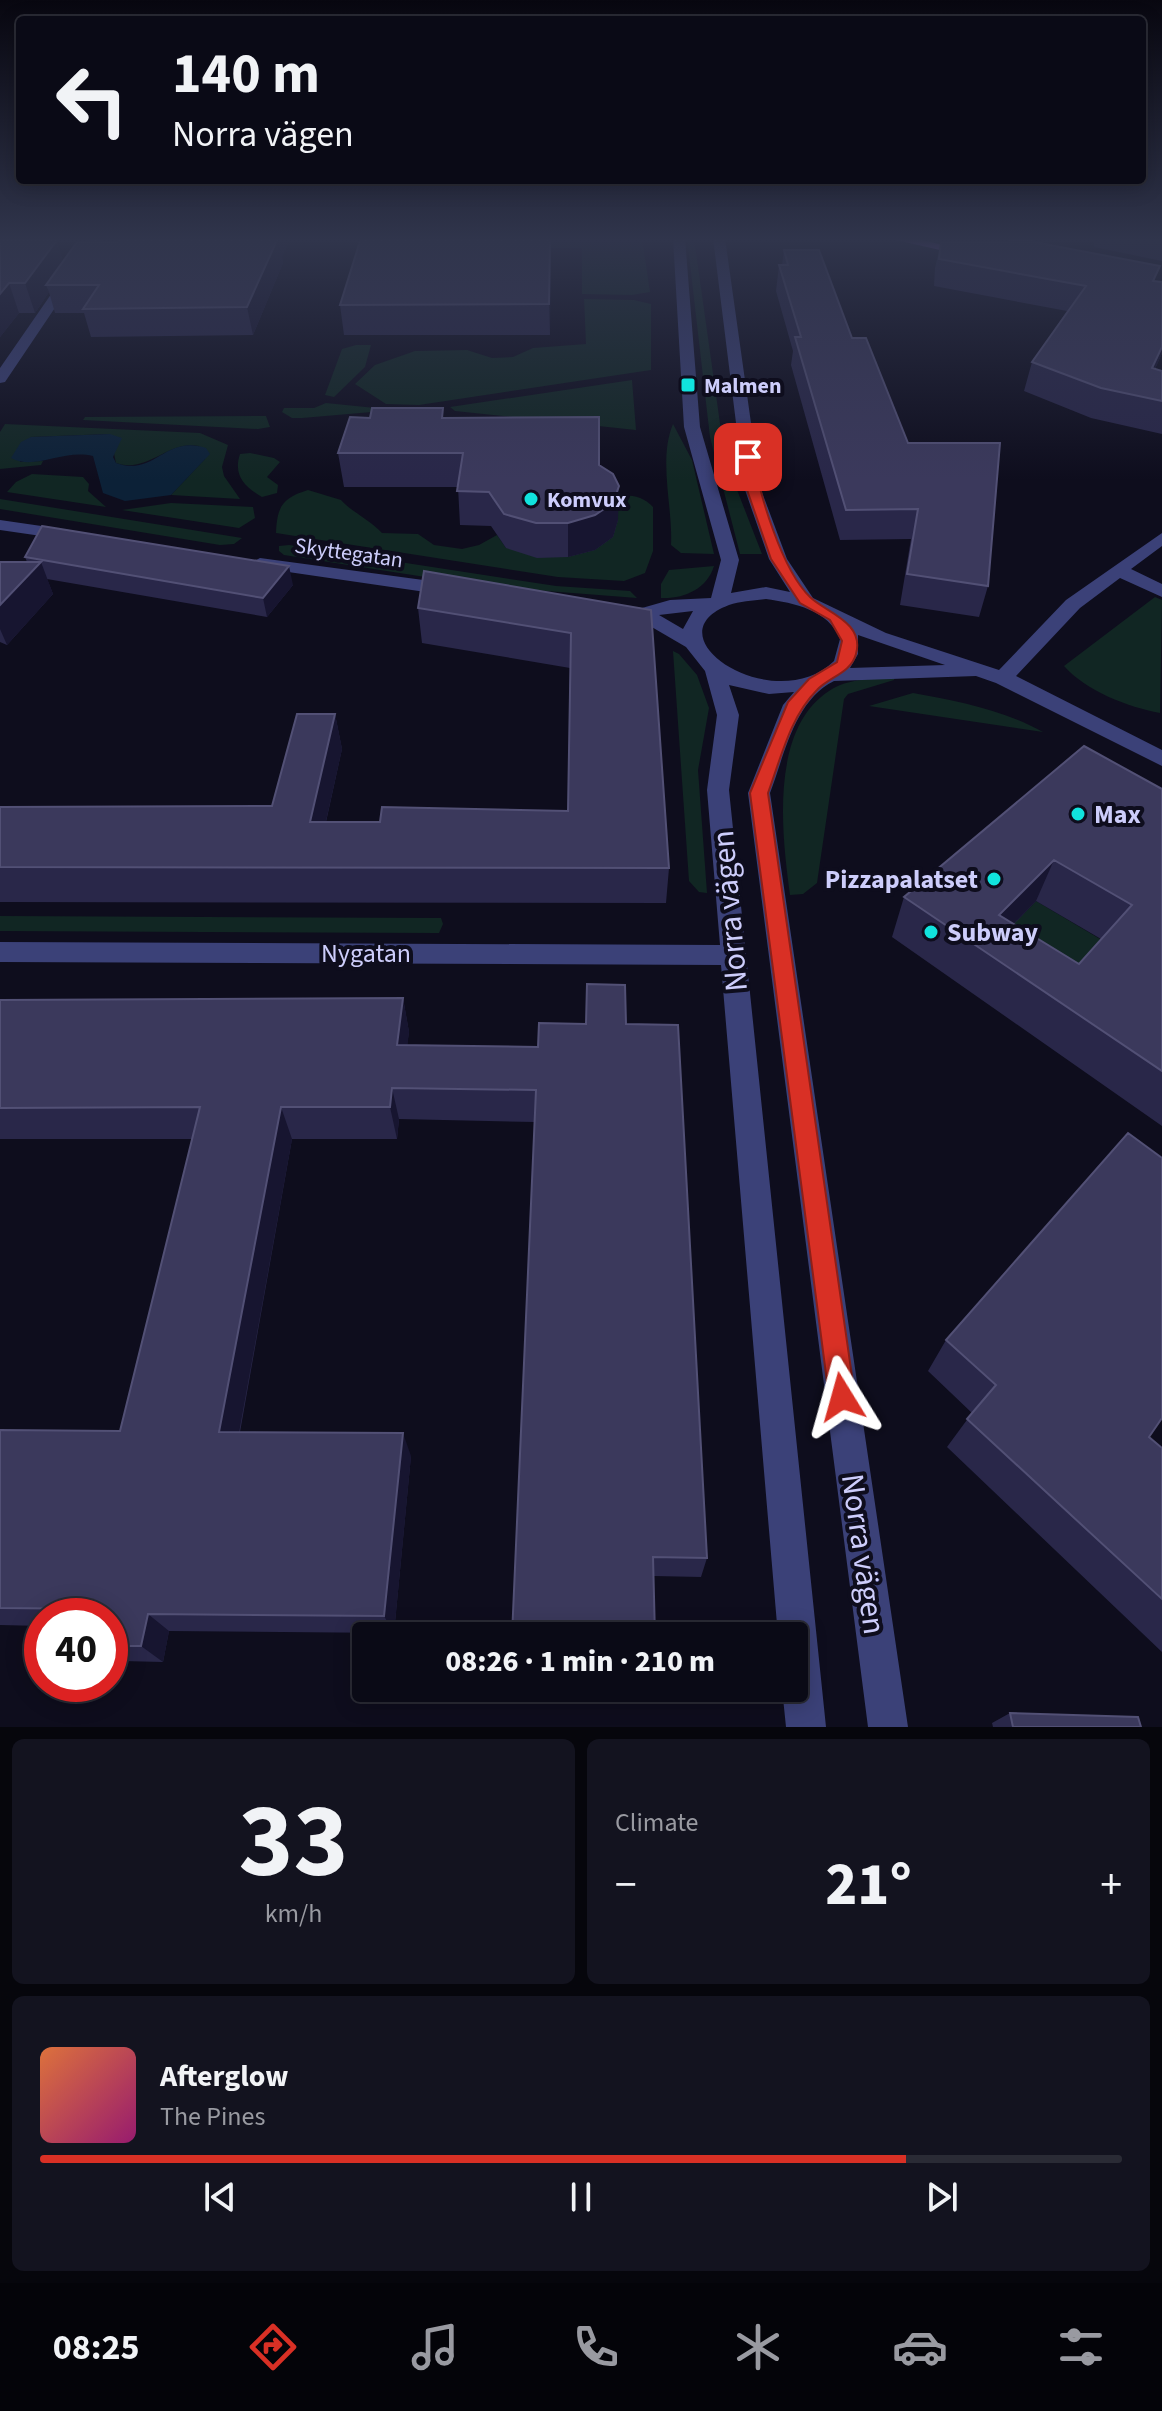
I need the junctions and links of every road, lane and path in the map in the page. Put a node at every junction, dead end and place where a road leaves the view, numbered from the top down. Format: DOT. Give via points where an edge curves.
graph roads {
  1 [pos="41,319"];
  2 [pos="685,319"];
  3 [pos="730,319"];
  4 [pos="0,379"];
  5 [pos="0,525"];
  6 [pos="91,538"];
  7 [pos="1162,538"];
  8 [pos="244,561"];
  9 [pos="1118,570"];
  10 [pos="1162,591"];
  11 [pos="475,593"];
  12 [pos="805,600"];
  13 [pos="716,602"];
  14 [pos="597,608"];
  15 [pos="643,614"];
  16 [pos="835,617"];
  17 [pos="691,642"];
  18 [pos="715,671"];
  19 [pos="977,671"];
  20 [pos="1003,678"];
  21 [pos="823,679"];
  22 [pos="1162,759"];
  23 [pos="0,952"];
  24 [pos="732,955"];
  25 [pos="806,1727"];
  26 [pos="888,1727"];
  1 -- 4 [label="street"];
  2 -- 13 [label="street" via="692,427 730,560"];
  3 -- 12 [label="street" via="752,487 778,559"];
  5 -- 6 [label="street"];
  7 -- 9 [label="street"];
  8 -- 11 [label="street, Skyttegatan"];
  9 -- 10 [label="street"];
  9 -- 20 [label="street" via="1073,604"];
  12 -- 13 [label="street" via="766,593"];
  12 -- 16 [label="street"];
  13 -- 15 [label="street"];
  13 -- 17 [label="street" via="693,623"];
  14 -- 15 [label="street"];
  15 -- 17 [label="street"];
  16 -- 19 [label="street"];
  16 -- 21 [label="street, Norra vägen" via="850,641 849,653 843,665"];
  17 -- 18 [label="street, Norra vägen"];
  18 -- 21 [label="street, Norra vägen" via="752,685 785,687"];
  18 -- 24 [label="street, Norra vägen" via="728,715 718,790"];
  19 -- 20 [label="street"];
  19 -- 21 [label="street"];
  20 -- 22 [label="street"];
  21 -- 26 [label="street, Norra vägen" via="793,705 759,793"];
  23 -- 24 [label="street, Nygatan"];
  24 -- 25 [label="street, Norra vägen"];
}
